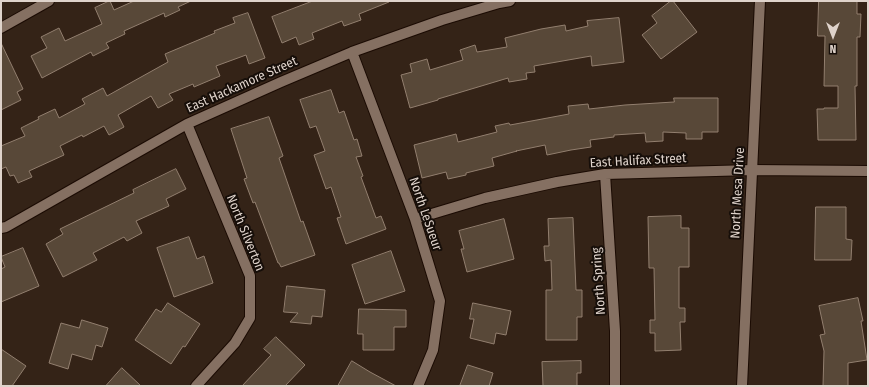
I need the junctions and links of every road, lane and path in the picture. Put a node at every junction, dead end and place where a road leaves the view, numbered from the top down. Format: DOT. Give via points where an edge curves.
graph roads {
  1 [pos="49,1"];
  2 [pos="510,1"];
  3 [pos="760,1"];
  4 [pos="1,28"];
  5 [pos="352,52"];
  6 [pos="186,124"];
  7 [pos="752,170"];
  8 [pos="868,171"];
  9 [pos="605,174"];
  10 [pos="415,219"];
  11 [pos="1,228"];
  12 [pos="196,386"];
  13 [pos="418,386"];
  14 [pos="615,386"];
  15 [pos="742,386"];
  1 -- 4 [label="street"];
  2 -- 5 [label="street, East Hackamore Street" via="442,20"];
  3 -- 7 [label="street, North Mesa Drive"];
  5 -- 6 [label="street, East Hackamore Street"];
  5 -- 10 [label="street, North LeSueur"];
  6 -- 11 [label="street, East Hackamore Street"];
  6 -- 12 [label="street, North Silverton" via="250,276 250,318 235,343"];
  7 -- 8 [label="street, East Halifax Street"];
  7 -- 9 [label="street, East Halifax Street"];
  7 -- 15 [label="street, North Mesa Drive"];
  9 -- 10 [label="street, East Halifax Street" via="485,198"];
  9 -- 14 [label="street, North Spring" via="615,330"];
  10 -- 13 [label="street, North LeSueur" via="440,301 433,350"];
}
